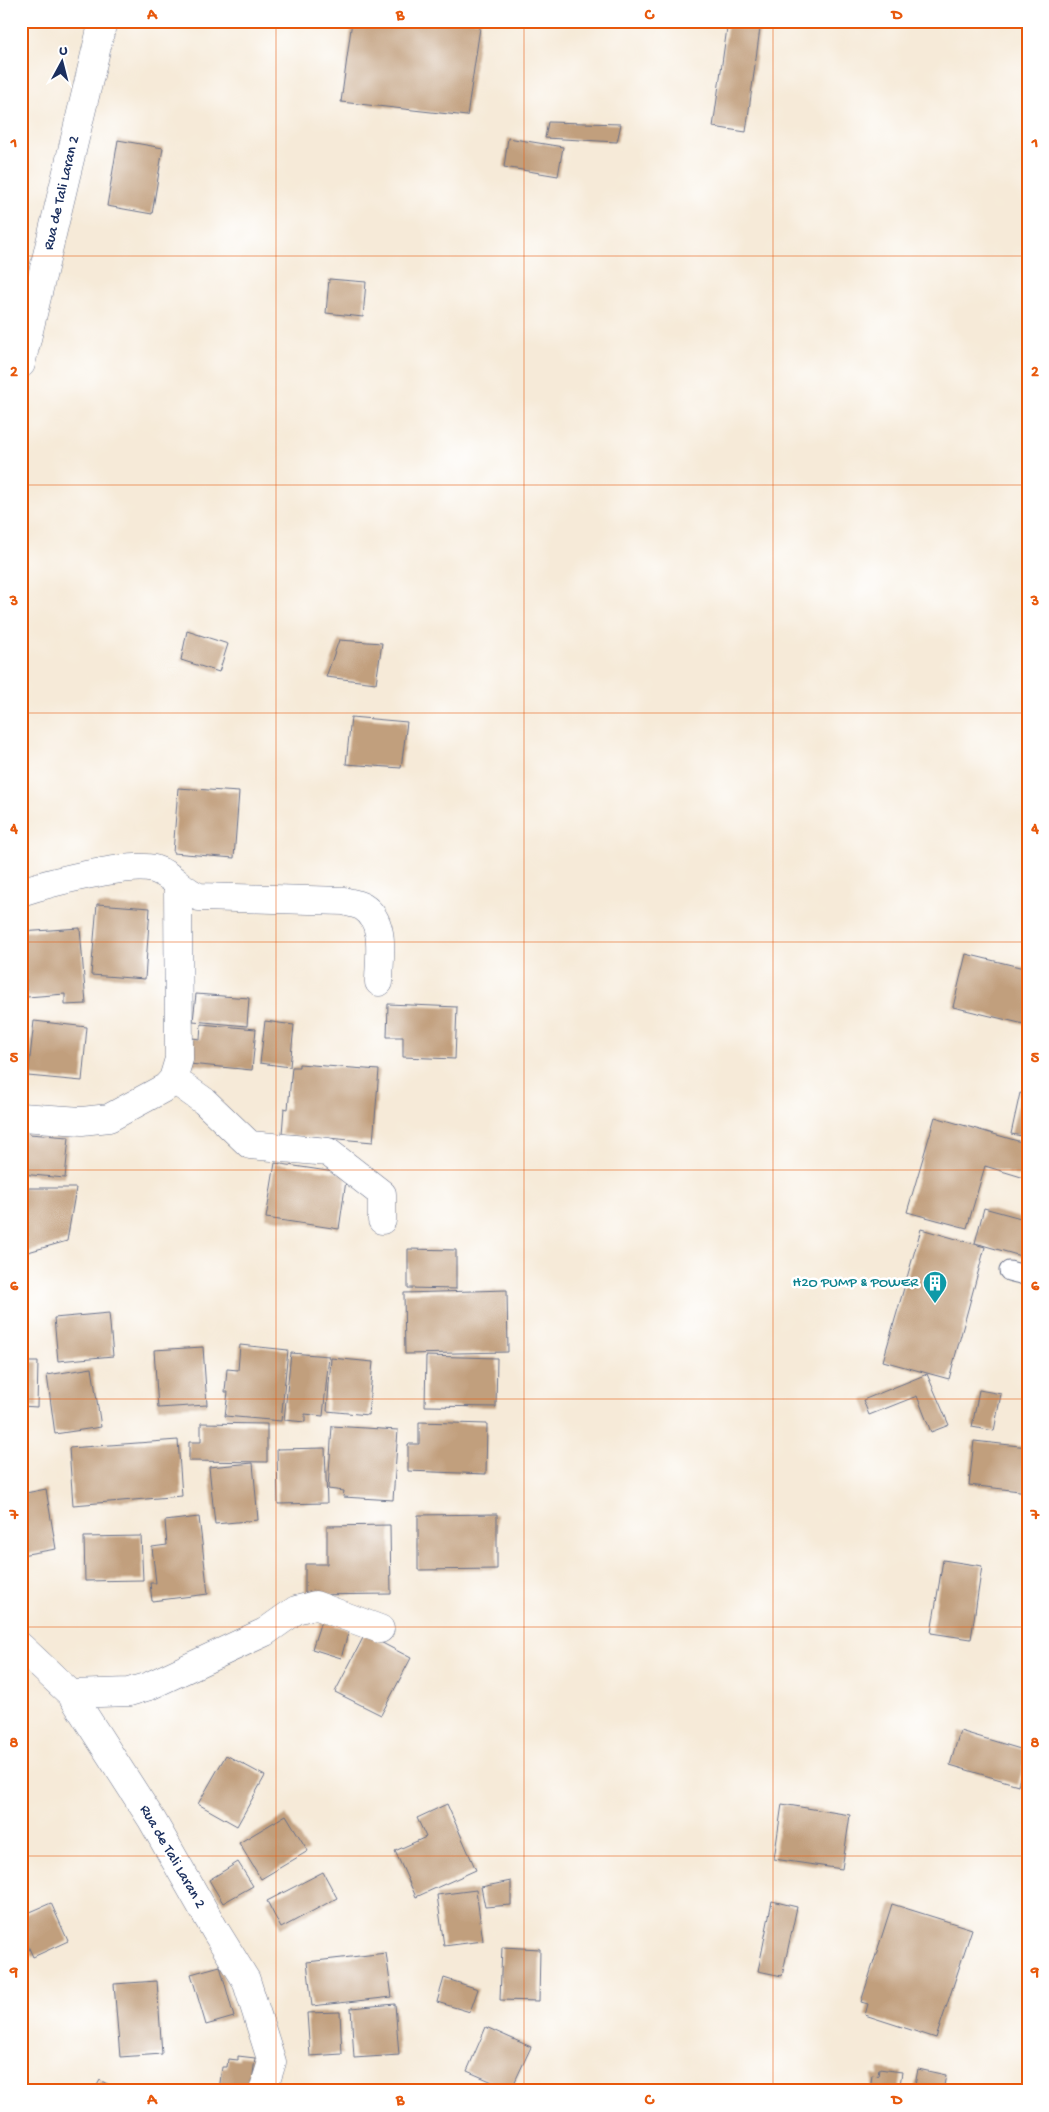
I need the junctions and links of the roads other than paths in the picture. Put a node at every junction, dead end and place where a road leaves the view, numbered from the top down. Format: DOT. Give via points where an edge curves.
graph roads {
  1 [pos="103,21"];
  2 [pos="21,364"];
  3 [pos="178,885"];
  4 [pos="21,892"];
  5 [pos="379,982"];
  6 [pos="173,1079"];
  7 [pos="21,1116"];
  8 [pos="382,1220"];
  9 [pos="1009,1271"];
  10 [pos="1028,1276"];
  11 [pos="380,1628"];
  12 [pos="21,1647"];
  13 [pos="71,1694"];
  14 [pos="262,2091"];
  1 -- 2 [label="street, Rua de Tali Laran 2"];
  3 -- 4 [label="street" via="165,872 134,868 54,881"];
  3 -- 5 [label="street" via="187,892 211,898 344,901 362,907 373,915 379,927"];
  3 -- 6 [label="street" via="179,1059"];
  6 -- 7 [label="street" via="166,1087 109,1118 82,1121"];
  6 -- 8 [label="street" via="204,1101 250,1145 328,1152 382,1194"];
  9 -- 10 [label="lane"];
  11 -- 13 [label="street" via="315,1605 305,1606 265,1632 149,1686 129,1692"];
  12 -- 13 [label="street, Rua de Tali Laran 2"];
  13 -- 14 [label="street, Rua de Tali Laran 2" via="152,1820 246,1980 272,2062"];
}
